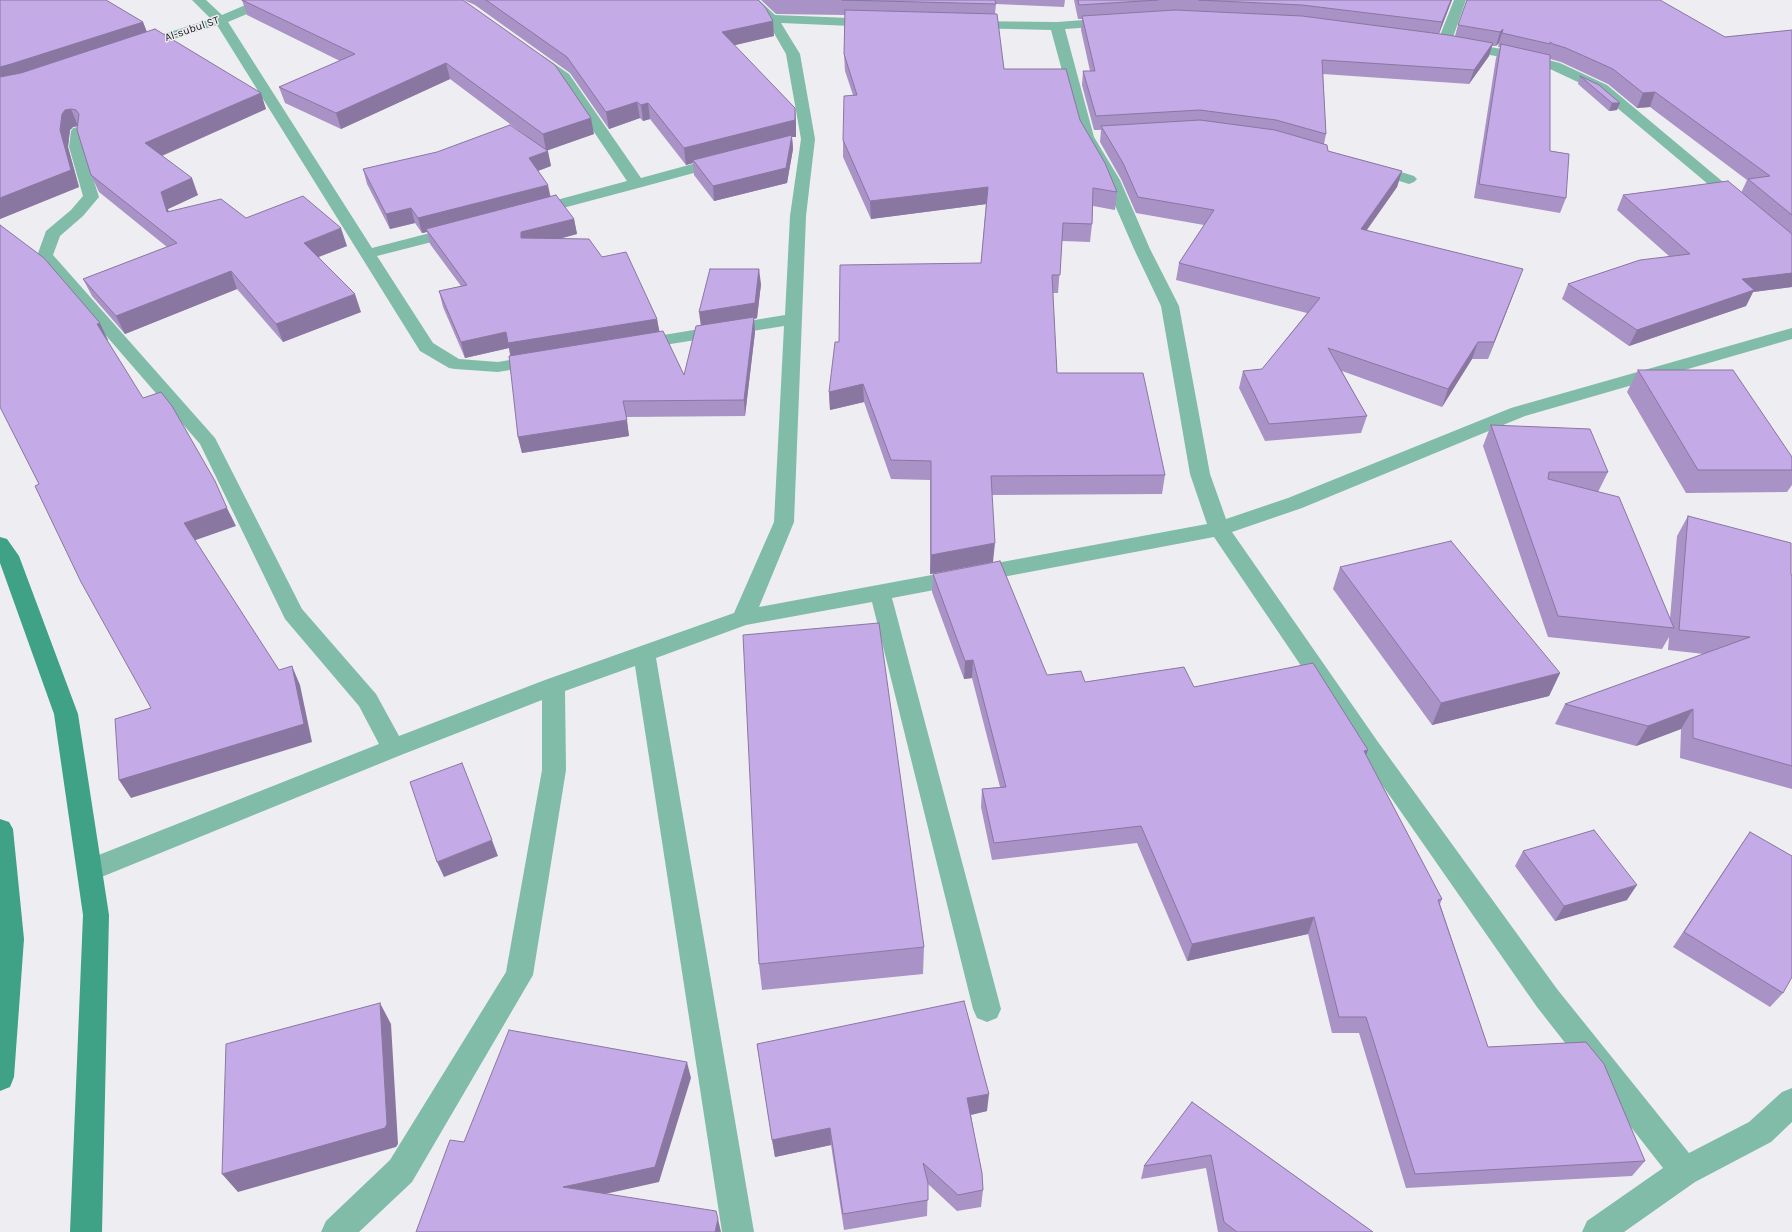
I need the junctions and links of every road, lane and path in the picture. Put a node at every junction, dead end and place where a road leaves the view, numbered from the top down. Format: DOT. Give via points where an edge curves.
graph roads {
  1 [pos="198,0"];
  2 [pos="268,0"];
  3 [pos="751,0"];
  4 [pos="1460,0"];
  5 [pos="772,19"];
  6 [pos="220,20"];
  7 [pos="1127,21"];
  8 [pos="888,23"];
  9 [pos="957,24"];
  10 [pos="1057,26"];
  11 [pos="1429,41"];
  12 [pos="1444,44"];
  13 [pos="129,50"];
  14 [pos="526,50"];
  15 [pos="78,131"];
  16 [pos="734,158"];
  17 [pos="1356,164"];
  18 [pos="1409,179"];
  19 [pos="637,184"];
  20 [pos="1749,210"];
  21 [pos="522,214"];
  22 [pos="468,228"];
  23 [pos="368,254"];
  24 [pos="793,319"];
  25 [pos="1792,333"];
  26 [pos="622,346"];
  27 [pos="552,358"];
  28 [pos="1219,529"];
  29 [pos="0,544"];
  30 [pos="880,592"];
  31 [pos="743,618"];
  32 [pos="644,653"];
  33 [pos="553,686"];
  34 [pos="393,748"];
  35 [pos="0,829"];
  36 [pos="90,870"];
  37 [pos="987,1009"];
  38 [pos="0,1077"];
  39 [pos="1792,1102"];
  40 [pos="1684,1171"];
  41 [pos="86,1232"];
  42 [pos="337,1232"];
  43 [pos="738,1232"];
  44 [pos="1598,1232"];
  1 -- 6 [label="street"];
  2 -- 6 [label="street, Al-subul ST"];
  3 -- 5 [label="street"];
  4 -- 12 [label="street"];
  5 -- 8 [label="street"];
  5 -- 24 [label="street" via="792,54 801,141"];
  6 -- 13 [label="street, Al-subul ST"];
  6 -- 23 [label="street"];
  7 -- 10 [label="street"];
  9 -- 10 [label="street"];
  10 -- 28 [label="street" via="1112,180 1170,306 1200,474"];
  11 -- 12 [label="street"];
  12 -- 20 [label="street" via="1513,55 1555,66 1602,88"];
  14 -- 19 [label="street" via="564,77"];
  15 -- 34 [label="street" via="76,147 91,197 52,234 45,256 208,442 293,613 368,700"];
  16 -- 19 [label="street"];
  17 -- 18 [label="street"];
  19 -- 21 [label="street"];
  22 -- 23 [label="street"];
  23 -- 27 [label="street" via="426,347 455,364 498,367"];
  24 -- 26 [label="street"];
  24 -- 31 [label="street" via="784,522"];
  25 -- 28 [label="street" via="1518,412 1295,502"];
  28 -- 30 [label="street"];
  28 -- 40 [label="street" via="1546,998"];
  29 -- 36 [label="main road" via="8,556 66,714"];
  30 -- 31 [label="street"];
  30 -- 37 [label="street"];
  31 -- 32 [label="street"];
  32 -- 33 [label="street"];
  32 -- 43 [label="street"];
  33 -- 34 [label="street"];
  33 -- 42 [label="street" via="554,770 519,975 401,1171"];
  34 -- 36 [label="street"];
  35 -- 38 [label="main road" via="11,939"];
  36 -- 41 [label="main road" via="96,915"];
  39 -- 40 [label="street" via="1760,1132"];
  40 -- 44 [label="street"];
}
